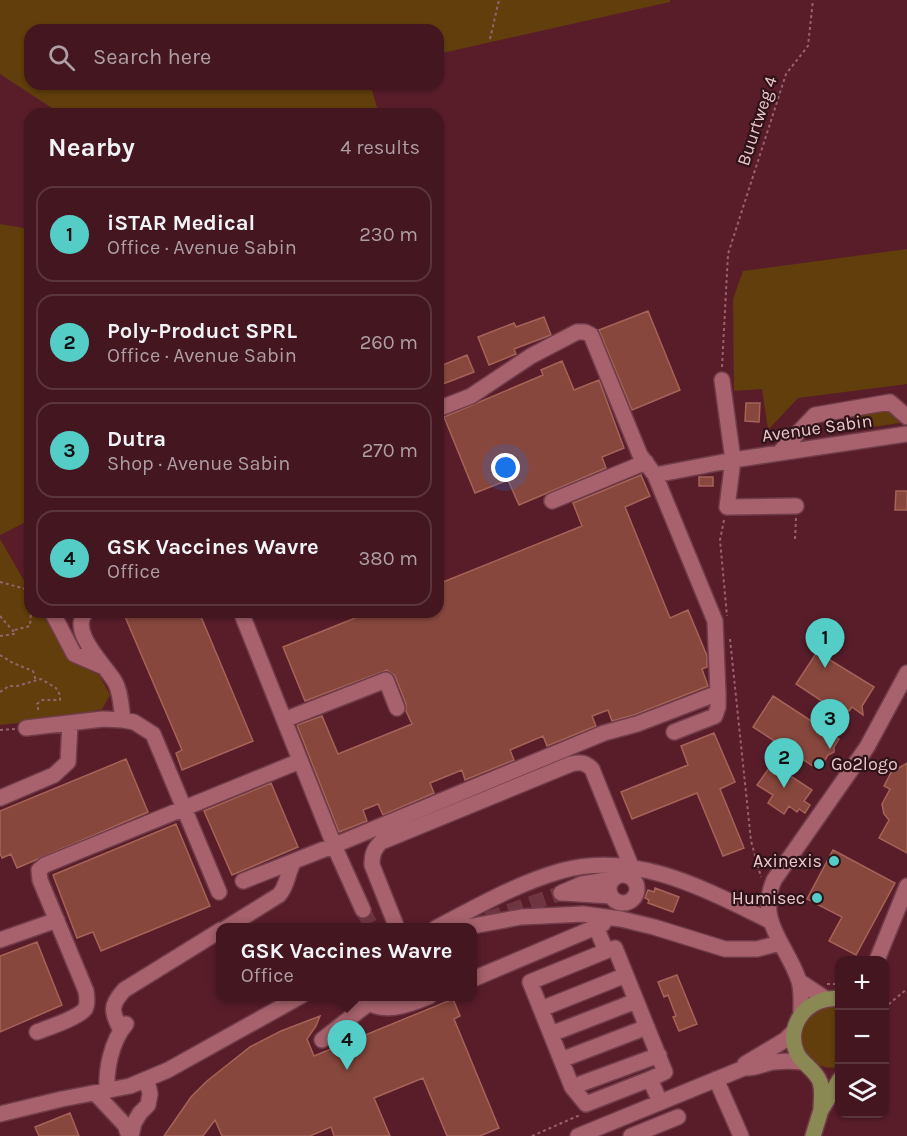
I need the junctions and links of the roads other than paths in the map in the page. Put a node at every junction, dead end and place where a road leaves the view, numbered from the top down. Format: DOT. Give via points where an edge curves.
graph roads {
  1 [pos="722,380"];
  2 [pos="444,407"];
  3 [pos="907,417"];
  4 [pos="907,434"];
  5 [pos="778,453"];
  6 [pos="733,460"];
  7 [pos="650,469"];
  8 [pos="552,501"];
  9 [pos="796,506"];
  10 [pos="55,618"];
  11 [pos="82,618"];
  12 [pos="243,618"];
  13 [pos="104,667"];
  14 [pos="907,673"];
  15 [pos="718,693"];
  16 [pos="397,708"];
  17 [pos="123,720"];
  18 [pos="284,720"];
  19 [pos="30,724"];
  20 [pos="70,724"];
  21 [pos="674,732"];
  22 [pos="300,761"];
  23 [pos="0,798"];
  24 [pos="184,808"];
  25 [pos="335,845"];
  26 [pos="294,861"];
  27 [pos="623,873"];
  28 [pos="243,881"];
  29 [pos="907,886"];
  30 [pos="219,892"];
  31 [pos="617,900"];
  32 [pos="479,906"];
  33 [pos="363,910"];
  34 [pos="617,919"];
  35 [pos="57,920"];
  36 [pos="770,921"];
  37 [pos="233,923"];
  38 [pos="395,923"];
  39 [pos="444,923"];
  40 [pos="484,923"];
  41 [pos="477,924"];
  42 [pos="596,927"];
  43 [pos="216,933"];
  44 [pos="0,940"];
  45 [pos="780,943"];
  46 [pos="606,951"];
  47 [pos="879,956"];
  48 [pos="626,975"];
  49 [pos="477,976"];
  50 [pos="799,981"];
  51 [pos="833,999"];
  52 [pos="292,1001"];
  53 [pos="366,1001"];
  54 [pos="372,1001"];
  55 [pos="418,1001"];
  56 [pos="636,1001"];
  57 [pos="541,1009"];
  58 [pos="801,1014"];
  59 [pos="647,1027"];
  60 [pos="794,1031"];
  61 [pos="36,1032"];
  62 [pos="551,1034"];
  63 [pos="322,1040"];
  64 [pos="659,1055"];
  65 [pos="561,1060"];
  66 [pos="808,1066"];
  67 [pos="744,1068"];
  68 [pos="835,1074"];
  69 [pos="650,1079"];
  70 [pos="716,1079"];
  71 [pos="147,1080"];
  72 [pos="572,1087"];
  73 [pos="835,1087"];
  74 [pos="101,1092"];
  75 [pos="660,1102"];
  76 [pos="821,1110"];
  77 [pos="0,1114"];
  78 [pos="678,1117"];
  79 [pos="616,1120"];
  80 [pos="587,1134"];
  81 [pos="130,1136"];
  82 [pos="623,1136"];
  83 [pos="631,1136"];
  84 [pos="741,1136"];
  85 [pos="813,1136"];
  1 -- 6 [label="street"];
  2 -- 7 [label="street" via="471,396 540,351 577,332 585,332 591,335 640,455"];
  3 -- 5 [label="street" via="890,402 815,415"];
  4 -- 5 [label="street, Avenue Sabin"];
  5 -- 6 [label="street, Avenue Sabin"];
  6 -- 7 [label="street, Avenue Sabin"];
  6 -- 9 [label="street" via="727,507"];
  7 -- 8 [label="street, Avenue Sabin"];
  7 -- 15 [label="street" via="715,621"];
  10 -- 13 [label="street" via="74,654"];
  11 -- 13 [label="street" via="80,629"];
  12 -- 18 [label="street"];
  13 -- 17 [label="street" via="117,684"];
  14 -- 36 [label="street" via="867,747 774,880 769,893"];
  15 -- 21 [label="street" via="715,716"];
  15 -- 25 [label="street" via="604,733"];
  16 -- 18 [label="street" via="386,680"];
  17 -- 20 [label="street"];
  17 -- 24 [label="street" via="153,734"];
  18 -- 22 [label="street"];
  19 -- 20 [label="street"];
  20 -- 23 [label="street" via="68,762 54,775"];
  22 -- 24 [label="street"];
  22 -- 25 [label="street"];
  24 -- 30 [label="street"];
  24 -- 35 [label="street" via="39,870"];
  25 -- 26 [label="street"];
  25 -- 33 [label="street"];
  26 -- 28 [label="street"];
  26 -- 37 [label="street" via="285,889"];
  27 -- 31 [label="street" via="609,888"];
  27 -- 31 [label="street" via="634,879 638,888 634,897"];
  27 -- 31 [label="street" via="561,893"];
  27 -- 32 [label="street" via="588,866 562,870"];
  27 -- 36 [label="street" via="680,880"];
  27 -- 38 [label="street" via="592,769 581,762 571,764 418,833 381,842 372,864"];
  29 -- 47 [label="street"];
  31 -- 34 [label="street"];
  32 -- 39 [label="street"];
  32 -- 40 [label="street"];
  34 -- 40 [label="street" via="583,914 546,915"];
  34 -- 42 [label="street"];
  34 -- 45 [label="street" via="725,950 757,950"];
  35 -- 44 [label="street"];
  35 -- 61 [label="street" via="87,999 85,1009 78,1015"];
  36 -- 45 [label="street"];
  40 -- 41 [label="street"];
  42 -- 46 [label="street"];
  42 -- 49 [label="street"];
  43 -- 74 [label="street" via="123,990 115,1000 112,1010 124,1028"];
  45 -- 50 [label="street"];
  46 -- 48 [label="street" via="615,948"];
  46 -- 57 [label="street" via="530,982"];
  48 -- 56 [label="street"];
  48 -- 57 [label="street"];
  50 -- 51 [label="street"];
  50 -- 58 [label="street"];
  51 -- 58 [label="main road" via="816,1001"];
  52 -- 71 [label="street"];
  53 -- 63 [label="street"];
  54 -- 55 [label="street" via="388,1008"];
  56 -- 59 [label="street"];
  56 -- 62 [label="street"];
  57 -- 62 [label="street"];
  58 -- 60 [label="main road"];
  59 -- 64 [label="street"];
  59 -- 65 [label="street"];
  60 -- 66 [label="main road" via="797,1053"];
  60 -- 67 [label="street"];
  62 -- 65 [label="street"];
  64 -- 69 [label="street" via="665,1072"];
  64 -- 72 [label="street"];
  65 -- 72 [label="street"];
  66 -- 67 [label="street" via="792,1060"];
  66 -- 68 [label="main road" via="824,1074"];
  66 -- 76 [label="main road" via="820,1082"];
  67 -- 70 [label="street"];
  69 -- 72 [label="street" via="586,1104"];
  69 -- 75 [label="street"];
  70 -- 75 [label="street"];
  70 -- 84 [label="street"];
  71 -- 74 [label="street"];
  71 -- 81 [label="street" via="148,1105 134,1122"];
  73 -- 76 [label="main road"];
  74 -- 77 [label="street"];
  74 -- 81 [label="street"];
  75 -- 79 [label="street"];
  76 -- 85 [label="main road"];
  78 -- 83 [label="street"];
  79 -- 80 [label="street"];
  79 -- 82 [label="street"];
}
